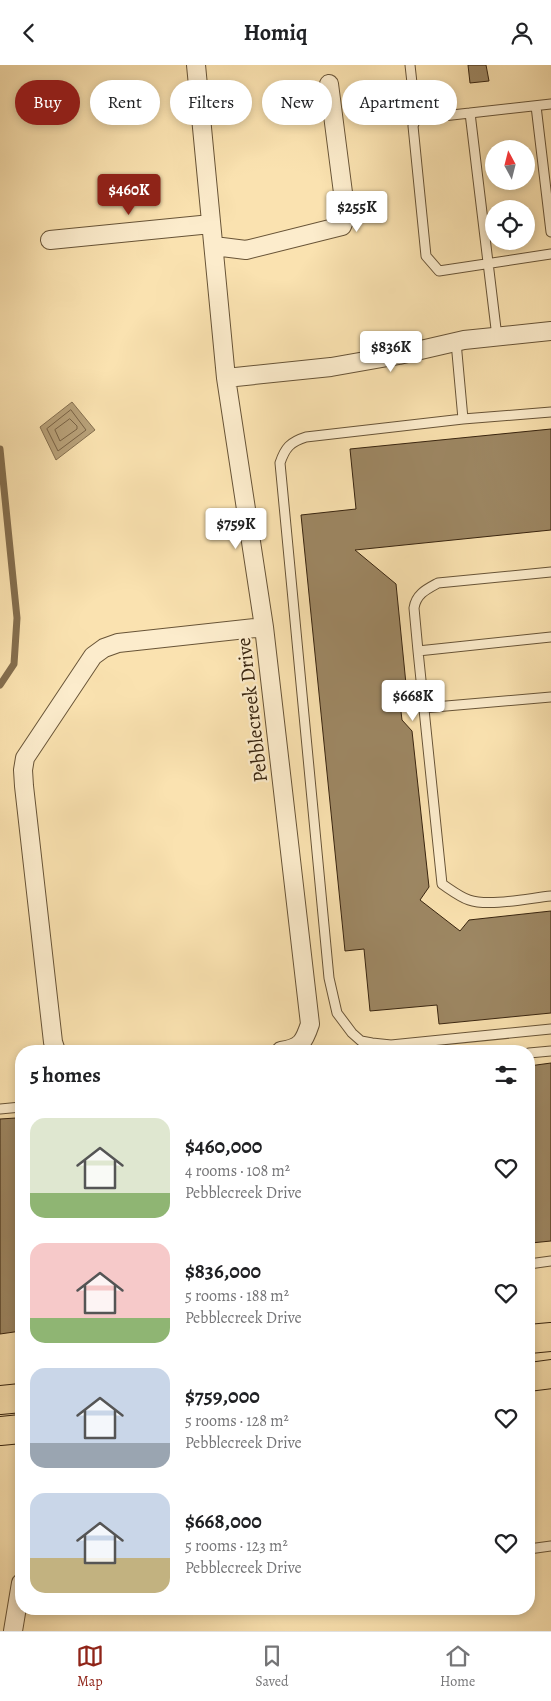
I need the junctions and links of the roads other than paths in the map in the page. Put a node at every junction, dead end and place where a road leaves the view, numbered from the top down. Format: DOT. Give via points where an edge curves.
graph roads {
  1 [pos="196,65"];
  2 [pos="410,65"];
  3 [pos="412,80"];
  4 [pos="551,104"];
  5 [pos="536,106"];
  6 [pos="332,107"];
  7 [pos="470,113"];
  8 [pos="457,114"];
  9 [pos="413,125"];
  10 [pos="211,224"];
  11 [pos="551,232"];
  12 [pos="50,241"];
  13 [pos="214,246"];
  14 [pos="551,254"];
  15 [pos="488,265"];
  16 [pos="551,331"];
  17 [pos="497,337"];
  18 [pos="456,342"];
  19 [pos="226,378"];
  20 [pos="551,412"];
  21 [pos="463,419"];
  22 [pos="551,572"];
  23 [pos="264,627"];
  24 [pos="551,637"];
  25 [pos="418,651"];
  26 [pos="551,697"];
  27 [pos="423,708"];
  28 [pos="551,896"];
  29 [pos="551,1029"];
  30 [pos="54,1045"];
  31 [pos="300,1045"];
  32 [pos="551,1051"];
  33 [pos="535,1052"];
  34 [pos="15,1108"];
  35 [pos="0,1109"];
  36 [pos="551,1261"];
  37 [pos="535,1263"];
  38 [pos="551,1337"];
  39 [pos="535,1338"];
  40 [pos="551,1374"];
  41 [pos="535,1376"];
  42 [pos="15,1399"];
  43 [pos="0,1400"];
  44 [pos="15,1430"];
  45 [pos="0,1431"];
  46 [pos="551,1546"];
  47 [pos="535,1548"];
  48 [pos="16,1615"];
  49 [pos="13,1631"];
  1 -- 10 [label="street, Pebblecreek Drive"];
  2 -- 3 [label="lane"];
  4 -- 5 [label="lane"];
  5 -- 7 [label="lane"];
  5 -- 11 [label="lane"];
  6 -- 13 [label="street" via="346,216 342,227 246,250"];
  7 -- 8 [label="lane"];
  7 -- 15 [label="lane"];
  9 -- 15 [label="lane" via="426,256 439,271"];
  10 -- 12 [label="street"];
  10 -- 13 [label="street, Pebblecreek Drive"];
  13 -- 19 [label="street, Pebblecreek Drive"];
  14 -- 15 [label="lane"];
  15 -- 17 [label="lane"];
  16 -- 17 [label="street"];
  17 -- 18 [label="street"];
  18 -- 19 [label="street" via="331,367"];
  18 -- 21 [label="lane"];
  19 -- 23 [label="street, Pebblecreek Drive"];
  20 -- 21 [label="lane"];
  21 -- 29 [label="lane" via="306,437 285,448 280,463 329,978 337,1013 361,1041 391,1045"];
  22 -- 25 [label="lane" via="438,583 423,591 414,607"];
  23 -- 30 [label="street" via="104,647 92,656 25,759 23,770"];
  23 -- 31 [label="street, Pebblecreek Drive" via="310,1024"];
  24 -- 25 [label="lane"];
  25 -- 27 [label="lane"];
  26 -- 27 [label="lane"];
  27 -- 28 [label="lane" via="442,884 470,901 493,903"];
  32 -- 33 [label="lane"];
  34 -- 35 [label="lane"];
  36 -- 37 [label="lane"];
  38 -- 39 [label="main road"];
  40 -- 41 [label="main road"];
  42 -- 43 [label="main road"];
  44 -- 45 [label="main road"];
  46 -- 47 [label="lane"];
  48 -- 49 [label="street"];
}
